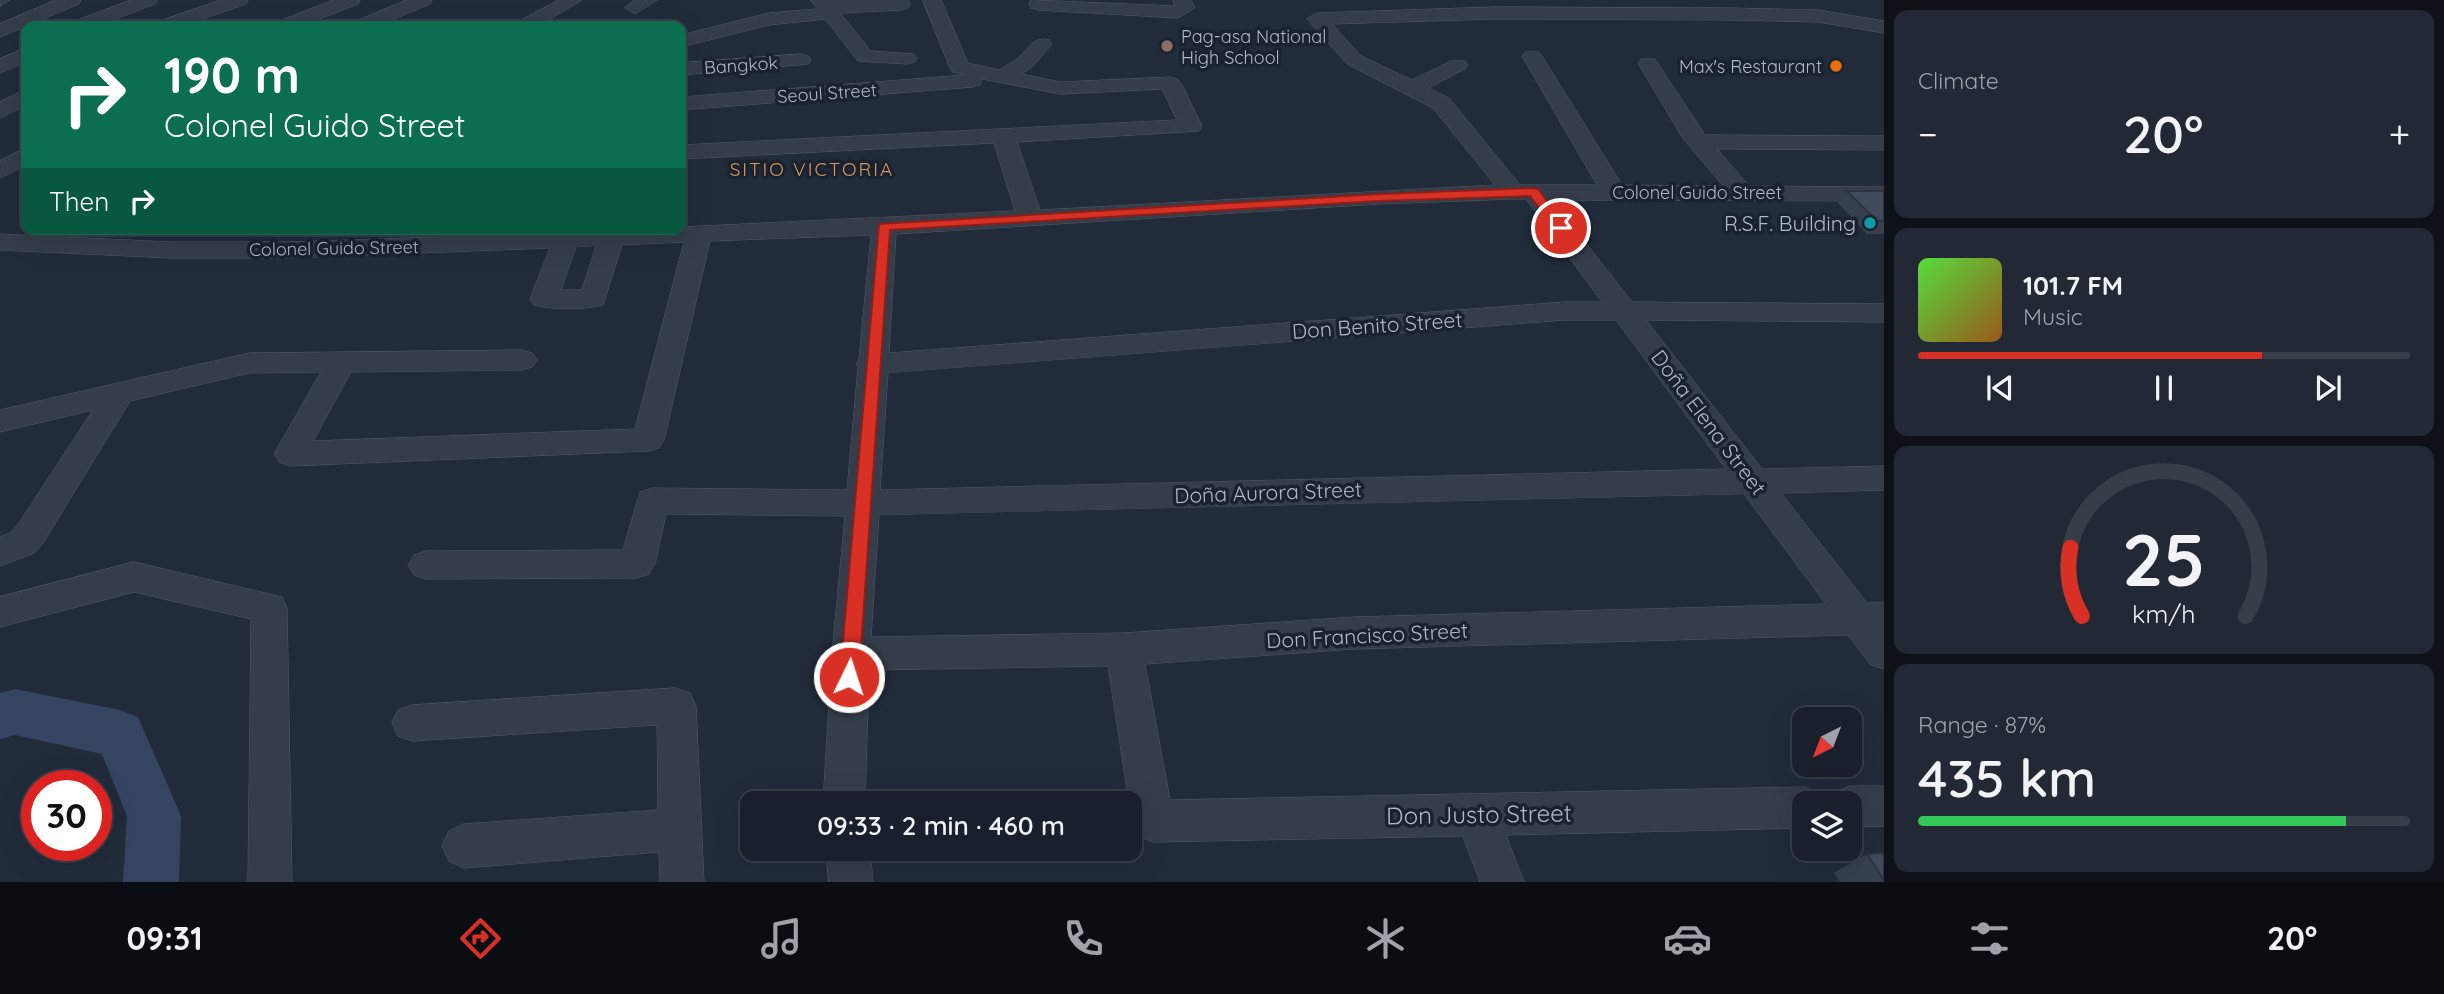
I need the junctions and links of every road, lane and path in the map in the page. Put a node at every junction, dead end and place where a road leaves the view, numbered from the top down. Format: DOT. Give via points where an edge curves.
graph roads {
  1 [pos="72,0"];
  2 [pos="148,0"];
  3 [pos="239,0"];
  4 [pos="351,0"];
  5 [pos="423,0"];
  6 [pos="755,0"];
  7 [pos="932,0"];
  8 [pos="1800,0"];
  9 [pos="570,1"];
  10 [pos="878,3"];
  11 [pos="901,4"];
  12 [pos="1038,4"];
  13 [pos="1183,5"];
  14 [pos="826,7"];
  15 [pos="1818,16"];
  16 [pos="769,19"];
  17 [pos="23,21"];
  18 [pos="93,21"];
  19 [pos="178,21"];
  20 [pos="297,21"];
  21 [pos="373,21"];
  22 [pos="533,21"];
  23 [pos="21,22"];
  24 [pos="1884,27"];
  25 [pos="0,31"];
  26 [pos="686,40"];
  27 [pos="1042,44"];
  28 [pos="1532,56"];
  29 [pos="21,57"];
  30 [pos="907,58"];
  31 [pos="801,60"];
  32 [pos="1648,63"];
  33 [pos="1458,65"];
  34 [pos="0,69"];
  35 [pos="686,69"];
  36 [pos="21,74"];
  37 [pos="967,75"];
  38 [pos="1002,77"];
  39 [pos="1413,89"];
  40 [pos="824,93"];
  41 [pos="21,99"];
  42 [pos="686,104"];
  43 [pos="0,111"];
  44 [pos="1003,135"];
  45 [pos="1698,142"];
  46 [pos="1884,143"];
  47 [pos="686,152"];
  48 [pos="21,158"];
  49 [pos="0,171"];
  50 [pos="1613,191"];
  51 [pos="1523,192"];
  52 [pos="1741,192"];
  53 [pos="1884,194"];
  54 [pos="1030,218"];
  55 [pos="884,227"];
  56 [pos="686,234"];
  57 [pos="97,235"];
  58 [pos="640,235"];
  59 [pos="699,235"];
  60 [pos="611,239"];
  61 [pos="565,241"];
  62 [pos="83,246"];
  63 [pos="4,248"];
  64 [pos="1624,310"];
  65 [pos="1884,313"];
  66 [pos="522,360"];
  67 [pos="342,362"];
  68 [pos="871,364"];
  69 [pos="120,393"];
  70 [pos="0,421"];
  71 [pos="1884,478"];
  72 [pos="1754,481"];
  73 [pos="863,503"];
  74 [pos="0,552"];
  75 [pos="426,565"];
  76 [pos="0,612"];
  77 [pos="1871,618"];
  78 [pos="1124,649"];
  79 [pos="1884,653"];
  80 [pos="851,654"];
  81 [pos="412,723"];
  82 [pos="845,791"];
  83 [pos="1884,806"];
  84 [pos="1862,807"];
  85 [pos="1792,808"];
  86 [pos="1477,814"];
  87 [pos="681,829"];
  88 [pos="464,846"];
  89 [pos="849,861"];
  90 [pos="270,882"];
  91 [pos="682,882"];
  92 [pos="850,882"];
  93 [pos="1502,882"];
  1 -- 17 [label="street"];
  2 -- 18 [label="street"];
  3 -- 19 [label="street"];
  4 -- 20 [label="street"];
  5 -- 21 [label="street"];
  6 -- 16 [label="street"];
  7 -- 37 [label="street"];
  8 -- 15 [label="street"];
  9 -- 22 [label="street"];
  10 -- 11 [label="street"];
  10 -- 14 [label="street"];
  12 -- 13 [label="street"];
  14 -- 16 [label="street"];
  14 -- 30 [label="street" via="865,57"];
  15 -- 24 [label="street"];
  15 -- 39 [label="street, Doña Elena Street" via="1605,12 1318,19 1354,60"];
  16 -- 26 [label="street"];
  16 -- 31 [label="street"];
  23 -- 25 [label="street"];
  27 -- 38 [label="street" via="1025,63"];
  28 -- 50 [label="street"];
  29 -- 34 [label="street"];
  31 -- 35 [label="street, Bangkok"];
  31 -- 40 [label="street"];
  32 -- 45 [label="street"];
  33 -- 39 [label="street"];
  34 -- 36 [label="street"];
  37 -- 38 [label="street, Seoul Street"];
  37 -- 40 [label="street, Seoul Street"];
  38 -- 44 [label="street, Seoul Street" via="1060,88 1170,83 1191,126"];
  39 -- 51 [label="street, Doña Elena Street" via="1441,103"];
  40 -- 42 [label="street, Seoul Street"];
  41 -- 43 [label="street"];
  44 -- 47 [label="street"];
  44 -- 54 [label="street"];
  45 -- 46 [label="street"];
  45 -- 52 [label="street"];
  48 -- 49 [label="street"];
  50 -- 51 [label="street, Colonel Guido Street"];
  50 -- 52 [label="street, Colonel Guido Street"];
  51 -- 54 [label="street, Colonel Guido Street"];
  51 -- 64 [label="street, Doña Elena Street"];
  52 -- 53 [label="street, Colonel Guido Street"];
  54 -- 55 [label="street, Colonel Guido Street"];
  55 -- 59 [label="street, Colonel Guido Street"];
  55 -- 68 [label="street"];
  56 -- 59 [label="street, Colonel Guido Street"];
  57 -- 62 [label="street"];
  58 -- 60 [label="street, Colonel Guido Street"];
  59 -- 67 [label="street" via="648,440 290,454"];
  60 -- 61 [label="street, Colonel Guido Street"];
  60 -- 61 [label="street" via="593,299 544,299"];
  61 -- 62 [label="street, Colonel Guido Street" via="286,250"];
  62 -- 63 [label="street, Colonel Guido Street"];
  64 -- 65 [label="street, Don Benito Street"];
  64 -- 68 [label="street, Don Benito Street"];
  64 -- 72 [label="street, Doña Elena Street"];
  66 -- 67 [label="street"];
  67 -- 69 [label="street" via="249,363"];
  68 -- 73 [label="street"];
  69 -- 70 [label="street"];
  69 -- 74 [label="street" via="31,533 22,543"];
  71 -- 72 [label="street, Doña Aurora Street"];
  72 -- 73 [label="street, Doña Aurora Street"];
  72 -- 77 [label="street, Doña Elena Street"];
  73 -- 75 [label="street, Doña Aurora Street" via="652,501 637,564"];
  73 -- 80 [label="street"];
  76 -- 90 [label="street" via="134,577 269,608"];
  77 -- 78 [label="street, Don Francisco Street" via="1354,633"];
  77 -- 79 [label="street, Doña Elena Street"];
  78 -- 80 [label="street, Don Francisco Street"];
  78 -- 86 [label="street, Don Justo Street" via="1153,821"];
  80 -- 82 [label="street"];
  81 -- 87 [label="street" via="676,706"];
  83 -- 84 [label="street"];
  85 -- 86 [label="street, Don Justo Street"];
  86 -- 93 [label="street"];
  87 -- 88 [label="street"];
  87 -- 91 [label="street"];
  89 -- 92 [label="street"];
}
